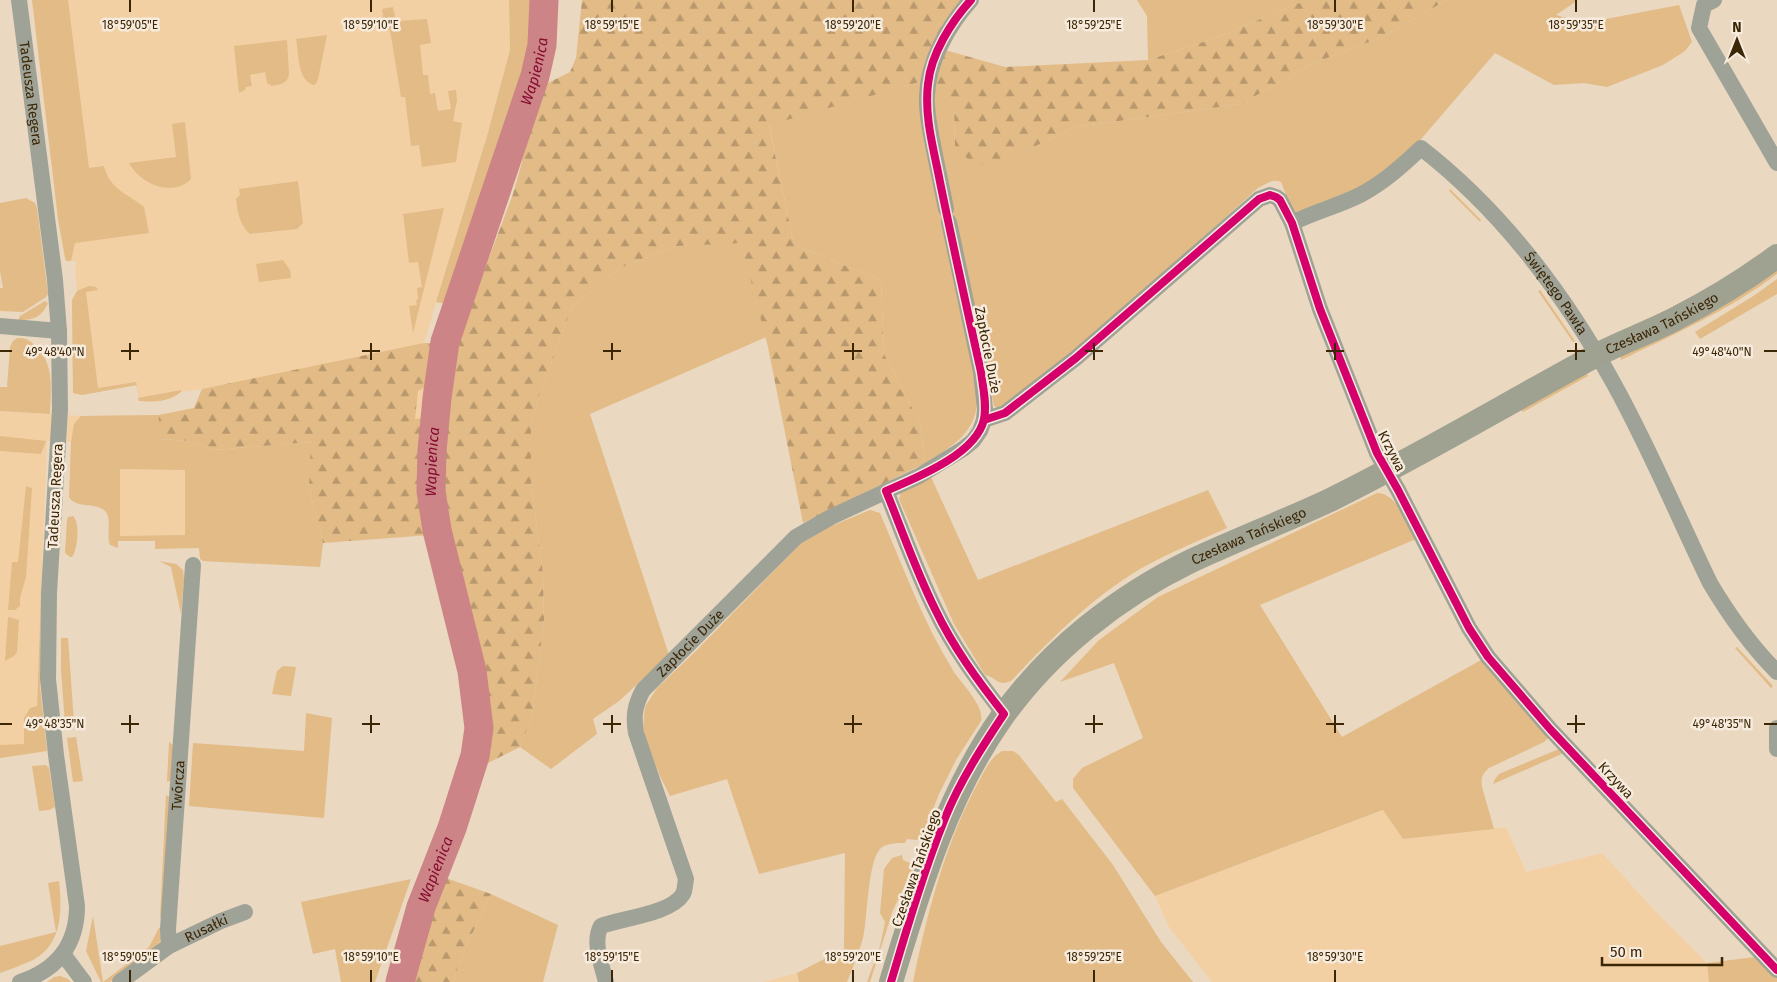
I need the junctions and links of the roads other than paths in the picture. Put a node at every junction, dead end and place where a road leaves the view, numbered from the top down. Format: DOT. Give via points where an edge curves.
graph roads {
  1 [pos="19,0"];
  2 [pos="971,0"];
  3 [pos="1714,0"];
  4 [pos="1777,163"];
  5 [pos="1292,223"];
  6 [pos="1777,256"];
  7 [pos="0,326"];
  8 [pos="59,331"];
  9 [pos="1597,354"];
  10 [pos="984,420"];
  11 [pos="1388,472"];
  12 [pos="886,491"];
  13 [pos="193,565"];
  14 [pos="1777,672"];
  15 [pos="1004,714"];
  16 [pos="1777,728"];
  17 [pos="1777,749"];
  18 [pos="245,912"];
  19 [pos="169,946"];
  20 [pos="63,954"];
  21 [pos="1777,970"];
  22 [pos="20,982"];
  23 [pos="84,982"];
  24 [pos="120,982"];
  25 [pos="606,982"];
  26 [pos="891,982"];
  1 -- 8 [label="street, Tadeusza Regera"];
  2 -- 10 [label="street, Zapłocie Duże" via="955,21 934,60 926,98 981,372"];
  3 -- 4 [label="street" via="1704,5 1699,28"];
  5 -- 9 [label="street, Świętego Pawła" via="1378,184 1421,148 1450,172 1512,236 1562,298"];
  5 -- 10 [label="street, Krzywa" via="1276,197 1270,195 1259,199 1076,358 1005,413"];
  5 -- 11 [label="street, Krzywa" via="1328,333 1376,453"];
  6 -- 9 [label="street, Czesława Tańskiego" via="1732,287 1675,319"];
  7 -- 8 [label="street"];
  8 -- 20 [label="street, Tadeusza Regera" via="60,409 49,593 48,679 76,906 74,930"];
  9 -- 11 [label="street, Czesława Tańskiego"];
  9 -- 14 [label="street, Świętego Pawła" via="1640,435 1710,583 1746,636"];
  10 -- 12 [label="street, Zapłocie Duże" via="980,431 963,449 920,476"];
  11 -- 15 [label="street, Czesława Tańskiego" via="1153,581 1076,637"];
  11 -- 21 [label="street, Krzywa" via="1488,657 1550,729"];
  12 -- 15 [label="street" via="935,609 960,654"];
  12 -- 25 [label="street, Zapłocie Duże" via="796,537 644,690 635,708 634,724 686,879 684,893 665,908 601,926 596,942"];
  13 -- 19 [label="street, Twórcza"];
  15 -- 26 [label="street, Czesława Tańskiego" via="984,744 945,818"];
  16 -- 17 [label="street"];
  18 -- 19 [label="street, Rusałki"];
  19 -- 24 [label="street"];
  20 -- 22 [label="street" via="48,969"];
  20 -- 23 [label="street"];
}
